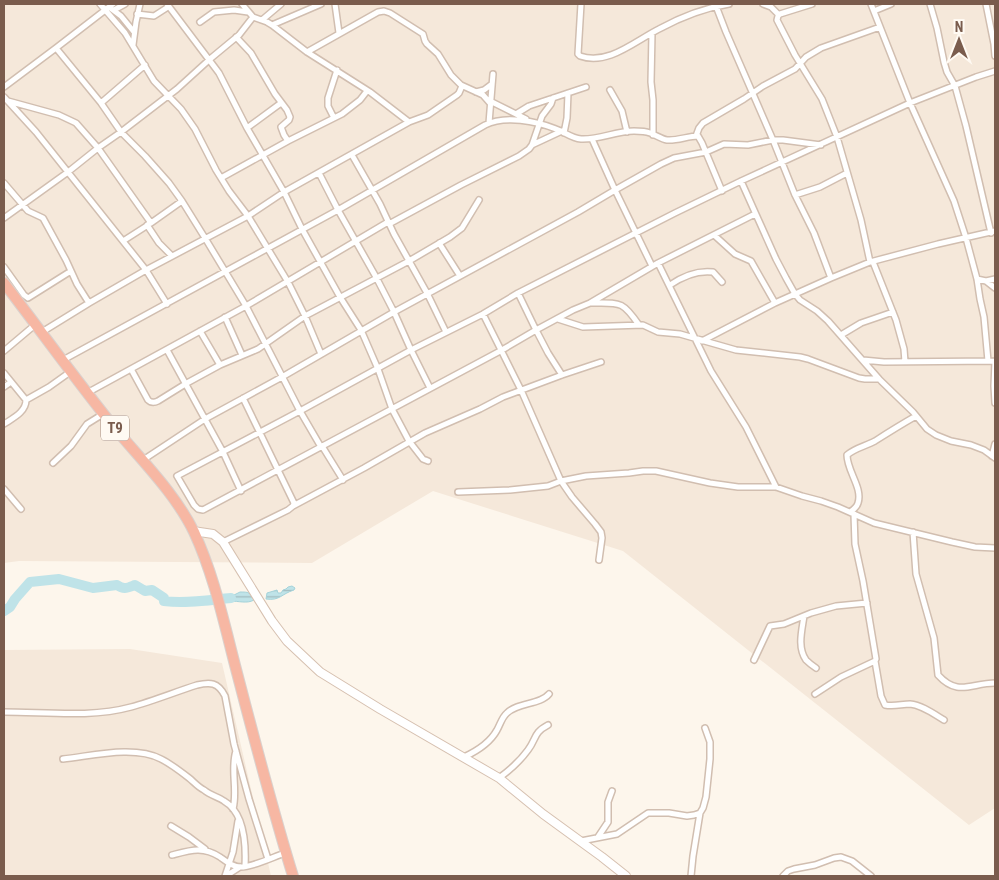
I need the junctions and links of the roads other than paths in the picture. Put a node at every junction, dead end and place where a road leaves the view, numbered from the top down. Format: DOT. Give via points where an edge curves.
graph roads {
  1 [pos="100,4"];
  2 [pos="126,4"];
  3 [pos="140,4"];
  4 [pos="160,4"];
  5 [pos="242,4"];
  6 [pos="281,4"];
  7 [pos="320,4"];
  8 [pos="335,4"];
  9 [pos="581,4"];
  10 [pos="729,4"];
  11 [pos="763,4"];
  12 [pos="812,4"];
  13 [pos="871,4"];
  14 [pos="891,4"];
  15 [pos="930,4"];
  16 [pos="986,4"];
  17 [pos="169,6"];
  18 [pos="716,6"];
  19 [pos="110,8"];
  20 [pos="874,11"];
  21 [pos="248,12"];
  22 [pos="137,14"];
  23 [pos="779,15"];
  24 [pos="253,17"];
  25 [pos="262,20"];
  26 [pos="200,22"];
  27 [pos="272,25"];
  28 [pos="880,27"];
  29 [pos="993,31"];
  30 [pos="134,32"];
  31 [pos="339,33"];
  32 [pos="652,33"];
  33 [pos="236,37"];
  34 [pos="133,46"];
  35 [pos="56,48"];
  36 [pos="307,52"];
  37 [pos="995,56"];
  38 [pos="210,59"];
  39 [pos="800,63"];
  40 [pos="146,65"];
  41 [pos="337,70"];
  42 [pos="995,71"];
  43 [pos="493,74"];
  44 [pos="492,83"];
  45 [pos="462,86"];
  46 [pos="955,86"];
  47 [pos="4,87"];
  48 [pos="586,87"];
  49 [pos="610,90"];
  50 [pos="367,91"];
  51 [pos="474,92"];
  52 [pos="459,93"];
  53 [pos="568,93"];
  54 [pos="752,93"];
  55 [pos="168,96"];
  56 [pos="553,98"];
  57 [pos="6,99"];
  58 [pos="490,102"];
  59 [pos="100,103"];
  60 [pos="281,103"];
  61 [pos="910,103"];
  62 [pos="516,114"];
  63 [pos="334,118"];
  64 [pos="529,120"];
  65 [pos="409,122"];
  66 [pos="489,123"];
  67 [pos="540,124"];
  68 [pos="248,128"];
  69 [pos="121,132"];
  70 [pos="563,132"];
  71 [pos="627,132"];
  72 [pos="653,135"];
  73 [pos="696,136"];
  74 [pos="837,137"];
  75 [pos="592,138"];
  76 [pos="773,140"];
  77 [pos="288,141"];
  78 [pos="532,145"];
  79 [pos="821,145"];
  80 [pos="98,148"];
  81 [pos="706,152"];
  82 [pos="263,155"];
  83 [pos="352,155"];
  84 [pos="782,163"];
  85 [pos="68,172"];
  86 [pos="320,173"];
  87 [pos="847,173"];
  88 [pos="221,178"];
  89 [pos="741,181"];
  90 [pos="4,183"];
  91 [pos="615,190"];
  92 [pos="372,191"];
  93 [pos="722,191"];
  94 [pos="284,192"];
  95 [pos="796,195"];
  96 [pos="479,200"];
  97 [pos="182,201"];
  98 [pos="22,205"];
  99 [pos="338,210"];
  100 [pos="755,214"];
  101 [pos="248,216"];
  102 [pos="4,218"];
  103 [pos="389,223"];
  104 [pos="149,224"];
  105 [pos="302,229"];
  106 [pos="637,232"];
  107 [pos="993,232"];
  108 [pos="714,235"];
  109 [pos="205,238"];
  110 [pos="966,238"];
  111 [pos="123,241"];
  112 [pos="355,241"];
  113 [pos="439,243"];
  114 [pos="268,249"];
  115 [pos="172,256"];
  116 [pos="409,261"];
  117 [pos="320,262"];
  118 [pos="871,262"];
  119 [pos="655,265"];
  120 [pos="4,267"];
  121 [pos="146,270"];
  122 [pos="71,271"];
  123 [pos="225,272"];
  124 [pos="460,276"];
  125 [pos="376,278"];
  126 [pos="831,278"];
  127 [pos="977,279"];
  128 [pos="995,279"];
  129 [pos="288,282"];
  130 [pos="722,282"];
  131 [pos="986,282"];
  132 [pos="4,284"];
  133 [pos="670,285"];
  134 [pos="995,288"];
  135 [pos="518,293"];
  136 [pos="427,294"];
  137 [pos="795,294"];
  138 [pos="340,297"];
  139 [pos="89,303"];
  140 [pos="590,303"];
  141 [pos="775,303"];
  142 [pos="167,304"];
  143 [pos="246,306"];
  144 [pos="394,312"];
  145 [pos="893,312"];
  146 [pos="484,314"];
  147 [pos="305,316"];
  148 [pos="225,318"];
  149 [pos="558,319"];
  150 [pos="639,325"];
  151 [pos="39,328"];
  152 [pos="361,330"];
  153 [pos="536,330"];
  154 [pos="200,331"];
  155 [pos="446,332"];
  156 [pos="841,335"];
  157 [pos="695,339"];
  158 [pos="702,341"];
  159 [pos="264,343"];
  160 [pos="167,350"];
  161 [pos="411,350"];
  162 [pos="502,350"];
  163 [pos="4,351"];
  164 [pos="320,354"];
  165 [pos="242,355"];
  166 [pos="62,360"];
  167 [pos="863,360"];
  168 [pos="988,361"];
  169 [pos="995,361"];
  170 [pos="601,362"];
  171 [pos="906,362"];
  172 [pos="220,365"];
  173 [pos="131,369"];
  174 [pos="378,369"];
  175 [pos="71,371"];
  176 [pos="4,373"];
  177 [pos="562,375"];
  178 [pos="282,377"];
  179 [pos="879,379"];
  180 [pos="11,382"];
  181 [pos="186,384"];
  182 [pos="4,387"];
  183 [pos="430,388"];
  184 [pos="521,390"];
  185 [pos="87,393"];
  186 [pos="243,398"];
  187 [pos="26,400"];
  188 [pos="995,403"];
  189 [pos="392,408"];
  190 [pos="300,411"];
  191 [pos="104,414"];
  192 [pos="916,416"];
  193 [pos="205,419"];
  194 [pos="4,424"];
  195 [pos="259,433"];
  196 [pos="409,441"];
  197 [pos="995,444"];
  198 [pos="321,447"];
  199 [pos="223,452"];
  200 [pos="994,457"];
  201 [pos="142,460"];
  202 [pos="428,461"];
  203 [pos="53,463"];
  204 [pos="278,469"];
  205 [pos="343,480"];
  206 [pos="561,482"];
  207 [pos="776,488"];
  208 [pos="4,489"];
  209 [pos="241,491"];
  210 [pos="458,492"];
  211 [pos="293,506"];
  212 [pos="21,509"];
  213 [pos="852,513"];
  214 [pos="193,531"];
  215 [pos="913,532"];
  216 [pos="223,542"];
  217 [pos="995,548"];
  218 [pos="599,560"];
  219 [pos="867,603"];
  220 [pos="804,616"];
  221 [pos="754,660"];
  222 [pos="875,661"];
  223 [pos="816,668"];
  224 [pos="995,683"];
  225 [pos="549,694"];
  226 [pos="815,694"];
  227 [pos="4,712"];
  228 [pos="944,720"];
  229 [pos="548,725"];
  230 [pos="705,728"];
  231 [pos="236,751"];
  232 [pos="464,757"];
  233 [pos="63,759"];
  234 [pos="499,778"];
  235 [pos="612,791"];
  236 [pos="232,808"];
  237 [pos="700,813"];
  238 [pos="238,818"];
  239 [pos="171,826"];
  240 [pos="598,837"];
  241 [pos="581,841"];
  242 [pos="205,850"];
  243 [pos="286,853"];
  244 [pos="172,856"];
  245 [pos="268,859"];
  246 [pos="229,864"];
  247 [pos="243,867"];
  248 [pos="226,876"];
  249 [pos="293,876"];
  250 [pos="626,876"];
  251 [pos="692,876"];
  252 [pos="783,876"];
  253 [pos="871,876"];
  1 -- 19 [label="street"];
  2 -- 19 [label="street"];
  3 -- 22 [label="street"];
  4 -- 17 [label="street"];
  5 -- 21 [label="street"];
  6 -- 25 [label="street"];
  7 -- 27 [label="street"];
  8 -- 31 [label="street"];
  9 -- 32 [label="street" via="578,54 582,57 590,59 616,53"];
  10 -- 18 [label="street"];
  11 -- 23 [label="street"];
  12 -- 23 [label="street"];
  13 -- 20 [label="street"];
  14 -- 20 [label="street"];
  15 -- 46 [label="street" via="947,72"];
  16 -- 29 [label="street"];
  17 -- 22 [label="street" via="154,16"];
  17 -- 38 [label="street"];
  18 -- 32 [label="street"];
  18 -- 54 [label="street"];
  19 -- 30 [label="street"];
  19 -- 34 [label="street"];
  19 -- 35 [label="street"];
  20 -- 28 [label="street"];
  21 -- 24 [label="street"];
  21 -- 26 [label="street" via="214,12"];
  22 -- 30 [label="street"];
  23 -- 39 [label="street" via="778,20"];
  24 -- 25 [label="street"];
  24 -- 33 [label="street"];
  25 -- 27 [label="street"];
  27 -- 36 [label="street"];
  28 -- 39 [label="street" via="821,48"];
  28 -- 61 [label="street"];
  29 -- 37 [label="street"];
  30 -- 34 [label="street"];
  31 -- 36 [label="street"];
  31 -- 45 [label="street" via="378,12 390,13 423,34 427,44"];
  32 -- 72 [label="street"];
  33 -- 38 [label="street"];
  33 -- 60 [label="street" via="251,53"];
  34 -- 40 [label="street"];
  35 -- 47 [label="street"];
  35 -- 59 [label="street"];
  36 -- 41 [label="street"];
  38 -- 55 [label="street"];
  38 -- 68 [label="street"];
  39 -- 54 [label="street"];
  39 -- 74 [label="street" via="822,99"];
  40 -- 55 [label="street" via="154,81"];
  40 -- 59 [label="street"];
  41 -- 50 [label="street"];
  41 -- 63 [label="street" via="328,98"];
  42 -- 46 [label="street"];
  43 -- 44 [label="street"];
  44 -- 51 [label="street" via="484,90"];
  44 -- 58 [label="street"];
  45 -- 51 [label="street"];
  45 -- 52 [label="street"];
  46 -- 61 [label="street"];
  46 -- 107 [label="street"];
  48 -- 53 [label="street"];
  49 -- 71 [label="street" via="622,112"];
  50 -- 63 [label="street" via="360,100"];
  50 -- 65 [label="street"];
  51 -- 52 [label="street"];
  51 -- 58 [label="street"];
  52 -- 65 [label="street" via="428,115"];
  53 -- 56 [label="street"];
  53 -- 70 [label="street"];
  54 -- 73 [label="street" via="703,123"];
  54 -- 76 [label="street"];
  55 -- 69 [label="street"];
  55 -- 88 [label="street" via="182,109 195,129"];
  56 -- 62 [label="street"];
  56 -- 67 [label="street"];
  57 -- 80 [label="street" via="69,118"];
  57 -- 85 [label="street"];
  58 -- 62 [label="street"];
  58 -- 66 [label="street"];
  59 -- 69 [label="street"];
  60 -- 68 [label="street"];
  60 -- 77 [label="street" via="290,117 281,127"];
  61 -- 74 [label="street"];
  61 -- 110 [label="street" via="954,201"];
  62 -- 64 [label="street"];
  63 -- 77 [label="street"];
  64 -- 66 [label="street"];
  64 -- 67 [label="street"];
  65 -- 83 [label="street"];
  66 -- 92 [label="street"];
  67 -- 70 [label="street"];
  67 -- 78 [label="street"];
  68 -- 82 [label="street"];
  69 -- 80 [label="street"];
  69 -- 97 [label="street"];
  70 -- 75 [label="street" via="574,138"];
  70 -- 78 [label="street"];
  71 -- 72 [label="street"];
  71 -- 75 [label="street"];
  72 -- 73 [label="street" via="669,140"];
  73 -- 81 [label="street"];
  74 -- 79 [label="street"];
  74 -- 87 [label="street"];
  75 -- 91 [label="street"];
  76 -- 79 [label="street"];
  76 -- 81 [label="street" via="748,145 724,144"];
  76 -- 84 [label="street"];
  77 -- 82 [label="street"];
  78 -- 103 [label="street" via="519,156"];
  79 -- 84 [label="street"];
  80 -- 85 [label="street"];
  80 -- 104 [label="street"];
  81 -- 91 [label="street" via="674,158"];
  81 -- 93 [label="street"];
  82 -- 88 [label="street"];
  82 -- 94 [label="street"];
  83 -- 86 [label="street"];
  83 -- 92 [label="street"];
  84 -- 89 [label="street"];
  84 -- 95 [label="street"];
  85 -- 98 [label="street"];
  85 -- 111 [label="street"];
  86 -- 94 [label="street"];
  86 -- 99 [label="street"];
  87 -- 95 [label="street"];
  87 -- 118 [label="street"];
  88 -- 101 [label="street"];
  89 -- 93 [label="street"];
  89 -- 100 [label="street"];
  90 -- 98 [label="street"];
  91 -- 106 [label="street"];
  91 -- 124 [label="street"];
  92 -- 99 [label="street"];
  92 -- 103 [label="street"];
  93 -- 106 [label="street"];
  94 -- 101 [label="street"];
  94 -- 105 [label="street"];
  95 -- 126 [label="street"];
  96 -- 113 [label="street" via="462,228"];
  97 -- 104 [label="street"];
  97 -- 109 [label="street"];
  98 -- 102 [label="street"];
  98 -- 122 [label="street" via="43,218"];
  99 -- 105 [label="street"];
  99 -- 112 [label="street"];
  100 -- 108 [label="street"];
  100 -- 137 [label="street"];
  101 -- 109 [label="street"];
  101 -- 114 [label="street"];
  103 -- 112 [label="street"];
  103 -- 116 [label="street"];
  104 -- 111 [label="street"];
  104 -- 115 [label="street" via="159,243"];
  105 -- 114 [label="street"];
  105 -- 117 [label="street"];
  106 -- 119 [label="street"];
  106 -- 135 [label="street"];
  107 -- 110 [label="street"];
  108 -- 119 [label="street"];
  108 -- 141 [label="street" via="735,254 751,261"];
  109 -- 115 [label="street"];
  109 -- 123 [label="street"];
  110 -- 118 [label="street"];
  110 -- 127 [label="street"];
  111 -- 121 [label="street"];
  112 -- 117 [label="street"];
  112 -- 125 [label="street"];
  113 -- 116 [label="street"];
  113 -- 124 [label="street"];
  114 -- 123 [label="street"];
  114 -- 129 [label="street"];
  115 -- 121 [label="street"];
  116 -- 125 [label="street"];
  116 -- 136 [label="street"];
  117 -- 129 [label="street"];
  117 -- 138 [label="street"];
  118 -- 126 [label="street"];
  118 -- 145 [label="street"];
  119 -- 133 [label="street"];
  119 -- 140 [label="street"];
  120 -- 122 [label="street" via="28,298"];
  121 -- 139 [label="street"];
  121 -- 142 [label="street"];
  122 -- 139 [label="street"];
  123 -- 142 [label="street"];
  123 -- 143 [label="street"];
  124 -- 136 [label="street"];
  125 -- 138 [label="street"];
  125 -- 144 [label="street"];
  126 -- 137 [label="street"];
  127 -- 131 [label="street"];
  127 -- 168 [label="street"];
  128 -- 131 [label="street"];
  129 -- 143 [label="street"];
  129 -- 147 [label="street"];
  130 -- 133 [label="street" via="713,272 700,271"];
  131 -- 134 [label="street"];
  132 -- 151 [label="highway, T9"];
  133 -- 157 [label="street"];
  135 -- 146 [label="street"];
  135 -- 153 [label="street"];
  136 -- 144 [label="street"];
  136 -- 155 [label="street"];
  137 -- 141 [label="street"];
  137 -- 156 [label="street"];
  138 -- 147 [label="street"];
  138 -- 152 [label="street"];
  139 -- 151 [label="street"];
  140 -- 149 [label="street"];
  140 -- 150 [label="street" via="622,305"];
  141 -- 158 [label="street"];
  142 -- 166 [label="street"];
  143 -- 148 [label="street"];
  143 -- 159 [label="street"];
  144 -- 152 [label="street"];
  144 -- 161 [label="street"];
  145 -- 156 [label="street" via="861,323"];
  145 -- 171 [label="street"];
  146 -- 155 [label="street"];
  146 -- 162 [label="street"];
  147 -- 159 [label="street"];
  147 -- 164 [label="street"];
  148 -- 154 [label="street"];
  148 -- 165 [label="street"];
  149 -- 150 [label="street" via="583,327"];
  149 -- 153 [label="street"];
  150 -- 157 [label="street"];
  151 -- 163 [label="street"];
  151 -- 166 [label="highway, T9"];
  152 -- 164 [label="street"];
  152 -- 174 [label="street"];
  153 -- 162 [label="street"];
  153 -- 177 [label="street"];
  154 -- 160 [label="street"];
  154 -- 172 [label="street"];
  155 -- 161 [label="street"];
  156 -- 167 [label="street"];
  157 -- 158 [label="street"];
  157 -- 207 [label="street" via="746,427"];
  158 -- 179 [label="street" via="736,350 800,357 859,378"];
  159 -- 165 [label="street"];
  159 -- 178 [label="street"];
  160 -- 173 [label="street"];
  160 -- 181 [label="street"];
  161 -- 174 [label="street"];
  161 -- 183 [label="street"];
  162 -- 183 [label="street"];
  162 -- 184 [label="street"];
  164 -- 178 [label="street"];
  165 -- 172 [label="street"];
  166 -- 175 [label="highway, T9"];
  167 -- 171 [label="street"];
  167 -- 179 [label="street"];
  168 -- 169 [label="street"];
  168 -- 171 [label="street"];
  169 -- 188 [label="street"];
  170 -- 177 [label="street"];
  172 -- 181 [label="street"];
  173 -- 181 [label="street" via="150,402 158,401"];
  173 -- 185 [label="street"];
  174 -- 189 [label="street"];
  174 -- 190 [label="street"];
  175 -- 185 [label="highway, T9"];
  175 -- 187 [label="street"];
  176 -- 180 [label="street"];
  177 -- 184 [label="street"];
  178 -- 186 [label="street"];
  178 -- 190 [label="street"];
  179 -- 192 [label="street"];
  180 -- 182 [label="street"];
  180 -- 187 [label="street"];
  181 -- 193 [label="street"];
  183 -- 189 [label="street"];
  184 -- 196 [label="street"];
  184 -- 206 [label="street"];
  185 -- 191 [label="highway, T9"];
  186 -- 193 [label="street"];
  186 -- 195 [label="street"];
  187 -- 194 [label="street" via="24,409"];
  189 -- 196 [label="street"];
  189 -- 198 [label="street"];
  190 -- 195 [label="street"];
  190 -- 198 [label="street"];
  191 -- 201 [label="highway, T9"];
  191 -- 203 [label="street" via="87,424"];
  192 -- 200 [label="street" via="936,435 971,445"];
  192 -- 213 [label="street" via="846,455 858,491 858,506"];
  193 -- 199 [label="street"];
  193 -- 201 [label="street"];
  195 -- 199 [label="street"];
  195 -- 204 [label="street"];
  196 -- 202 [label="street"];
  196 -- 205 [label="street"];
  197 -- 200 [label="street"];
  198 -- 204 [label="street"];
  198 -- 205 [label="street"];
  199 -- 209 [label="street"];
  199 -- 209 [label="street" via="176,476 194,505 203,510"];
  201 -- 214 [label="highway, T9" via="162,483"];
  204 -- 209 [label="street"];
  204 -- 211 [label="street"];
  205 -- 211 [label="street"];
  206 -- 207 [label="street" via="586,476 650,471 738,487"];
  206 -- 210 [label="street" via="510,490"];
  206 -- 218 [label="street" via="601,532"];
  207 -- 213 [label="street"];
  208 -- 212 [label="street"];
  211 -- 216 [label="street"];
  213 -- 215 [label="street" via="874,523"];
  213 -- 219 [label="street" via="854,544"];
  214 -- 216 [label="main road" via="213,534"];
  214 -- 243 [label="highway, T9" via="221,613"];
  215 -- 217 [label="street" via="975,547"];
  215 -- 224 [label="street" via="916,574 930,618 938,675 956,688"];
  216 -- 232 [label="main road" via="272,621 304,658 336,682"];
  219 -- 220 [label="street" via="836,606"];
  219 -- 222 [label="street"];
  220 -- 221 [label="street" via="770,626"];
  220 -- 223 [label="street" via="801,646 807,661"];
  222 -- 226 [label="street"];
  222 -- 228 [label="street" via="885,705 916,705"];
  225 -- 232 [label="street" via="543,700 507,713 491,740"];
  227 -- 231 [label="street" via="104,712 131,707 197,685 213,684 225,696"];
  229 -- 234 [label="street" via="537,733 516,764"];
  230 -- 237 [label="street" via="710,742 710,759 706,796"];
  231 -- 236 [label="street"];
  231 -- 245 [label="street"];
  232 -- 234 [label="main road"];
  233 -- 236 [label="street" via="118,752 159,758"];
  234 -- 241 [label="main road"];
  235 -- 240 [label="street" via="608,802 608,822"];
  236 -- 238 [label="street"];
  237 -- 240 [label="street" via="687,816 648,814 617,834"];
  237 -- 251 [label="street"];
  238 -- 246 [label="street"];
  238 -- 247 [label="street" via="244,831 246,851"];
  239 -- 242 [label="street"];
  240 -- 241 [label="street"];
  241 -- 250 [label="main road"];
  242 -- 244 [label="street"];
  242 -- 246 [label="street"];
  243 -- 245 [label="street"];
  243 -- 249 [label="highway, T9"];
  245 -- 247 [label="street"];
  246 -- 247 [label="street"];
  246 -- 248 [label="street"];
  247 -- 248 [label="street"];
  252 -- 253 [label="street" via="841,857 852,861"];
}
